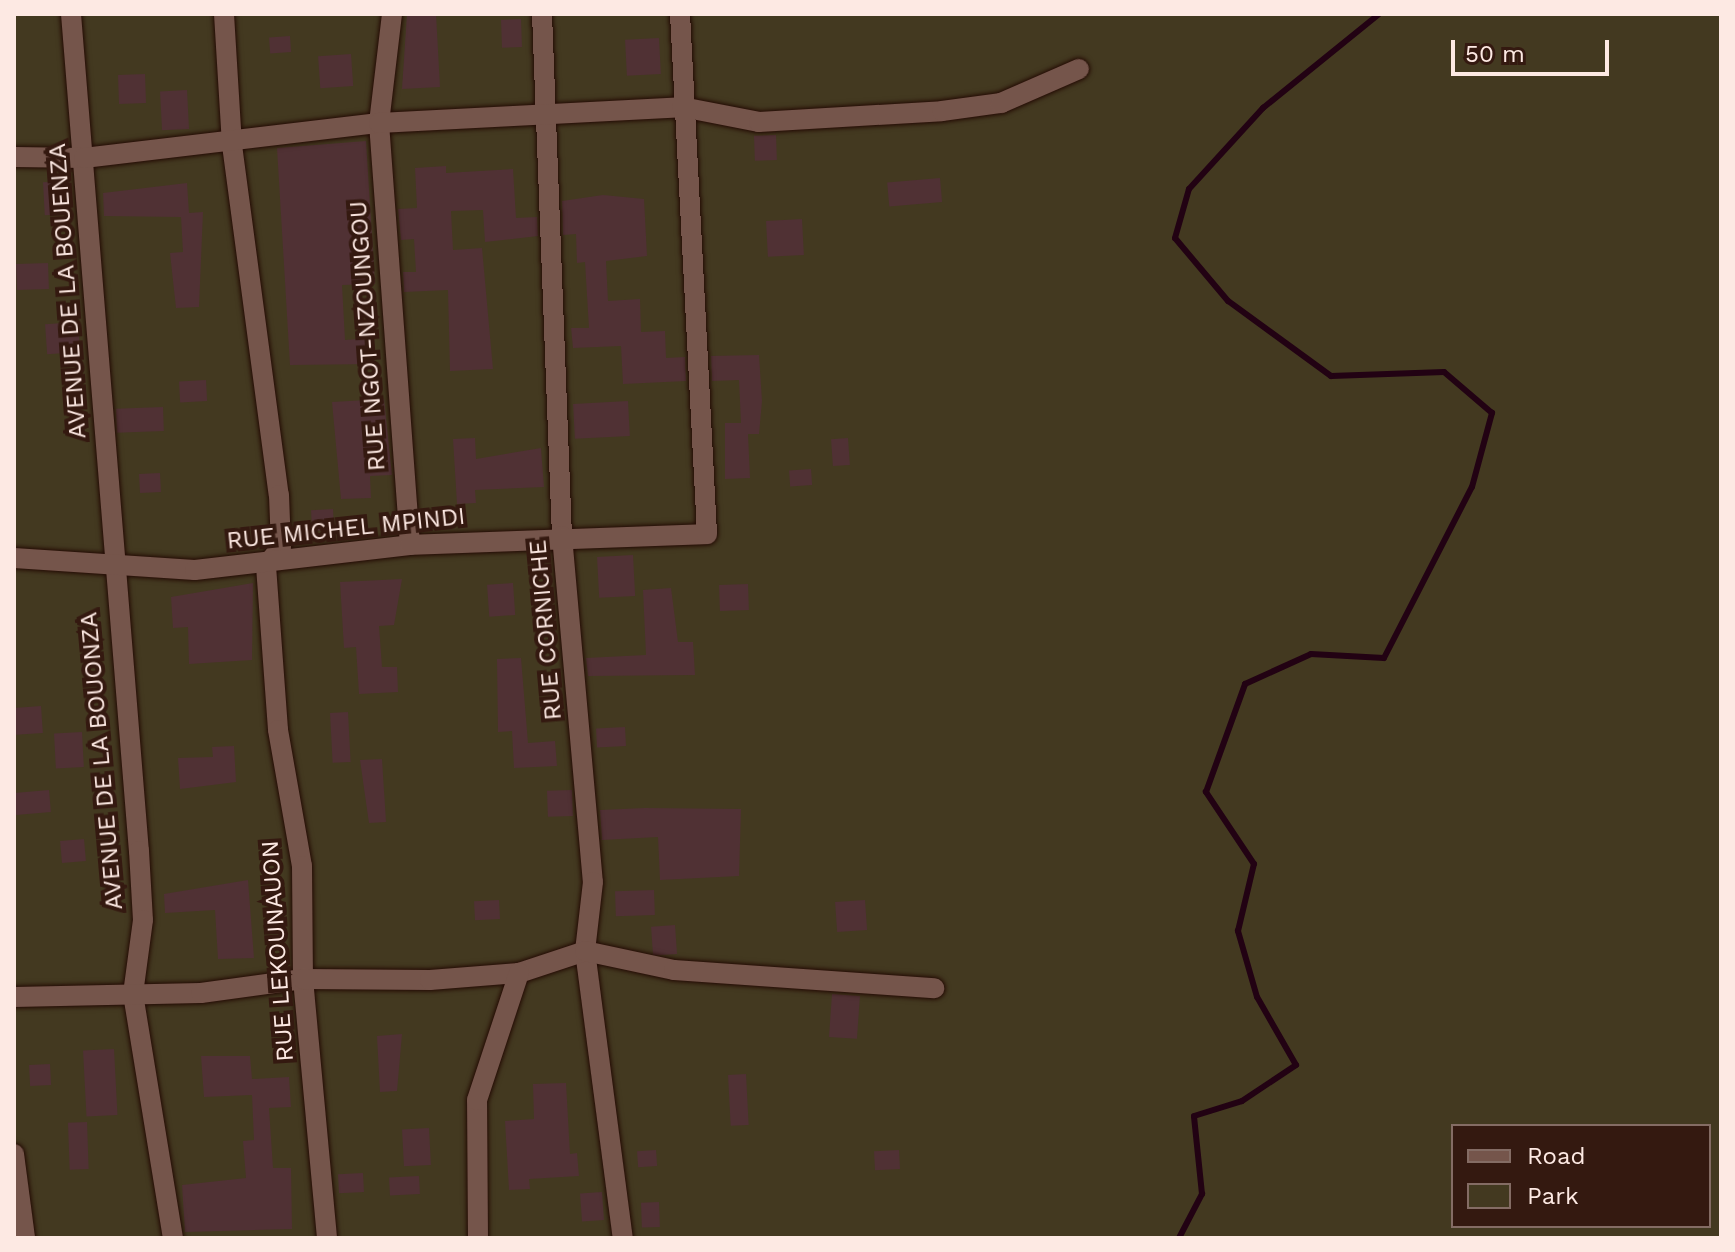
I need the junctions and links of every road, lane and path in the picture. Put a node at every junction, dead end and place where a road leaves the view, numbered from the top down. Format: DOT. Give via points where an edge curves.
graph roads {
  1 [pos="71,14"];
  2 [pos="224,14"];
  3 [pos="392,14"];
  4 [pos="542,14"];
  5 [pos="680,14"];
  6 [pos="1079,69"];
  7 [pos="682,107"];
  8 [pos="541,117"];
  9 [pos="379,123"];
  10 [pos="232,145"];
  11 [pos="14,157"];
  12 [pos="84,158"];
  13 [pos="562,536"];
  14 [pos="410,545"];
  15 [pos="14,558"];
  16 [pos="111,563"];
  17 [pos="266,566"];
  18 [pos="585,951"];
  19 [pos="519,973"];
  20 [pos="303,979"];
  21 [pos="934,988"];
  22 [pos="133,994"];
  23 [pos="14,997"];
  24 [pos="14,1154"];
  25 [pos="25,1238"];
  26 [pos="173,1238"];
  27 [pos="327,1238"];
  28 [pos="478,1238"];
  29 [pos="623,1238"];
  1 -- 12 [label="street, AVENUE DE LA BOUENZA"];
  2 -- 10 [label="street"];
  3 -- 9 [label="street, RUE NGOT-NZOUNGOU"];
  4 -- 8 [label="street, RUE CORNICHE"];
  5 -- 7 [label="street"];
  6 -- 7 [label="street" via="1001,103 942,111 759,122"];
  7 -- 8 [label="street"];
  7 -- 13 [label="street, RUE MICHEL MPINDI" via="707,534"];
  8 -- 9 [label="street"];
  8 -- 13 [label="street, RUE CORNICHE"];
  9 -- 10 [label="street"];
  9 -- 14 [label="street, RUE NGOT-NZOUNGOU"];
  10 -- 12 [label="street"];
  10 -- 17 [label="street" via="279,495 281,547"];
  11 -- 12 [label="street"];
  12 -- 16 [label="street, AVENUE DE LA BOUENZA"];
  13 -- 14 [label="street, RUE MICHEL MPINDI"];
  13 -- 18 [label="street, RUE CORNICHE" via="593,882"];
  14 -- 17 [label="street, RUE MICHEL MPINDI"];
  15 -- 16 [label="street, RUE MICHEL MPINDI"];
  16 -- 17 [label="street, RUE MICHEL MPINDI"];
  16 -- 22 [label="street, AVENUE DE LA BOUONZA" via="143,920"];
  17 -- 20 [label="street, RUE LEKOUNAUON" via="278,730 302,866"];
  18 -- 19 [label="street"];
  18 -- 21 [label="street" via="674,970"];
  18 -- 29 [label="street, RUE CORNICHE"];
  19 -- 20 [label="street" via="388,983"];
  19 -- 28 [label="street" via="477,1100"];
  20 -- 22 [label="street"];
  20 -- 27 [label="street, RUE LEKOUNAUON"];
  22 -- 23 [label="street"];
  22 -- 26 [label="street, AVENUE DE LA BOUONZA"];
  24 -- 25 [label="street"];
}
